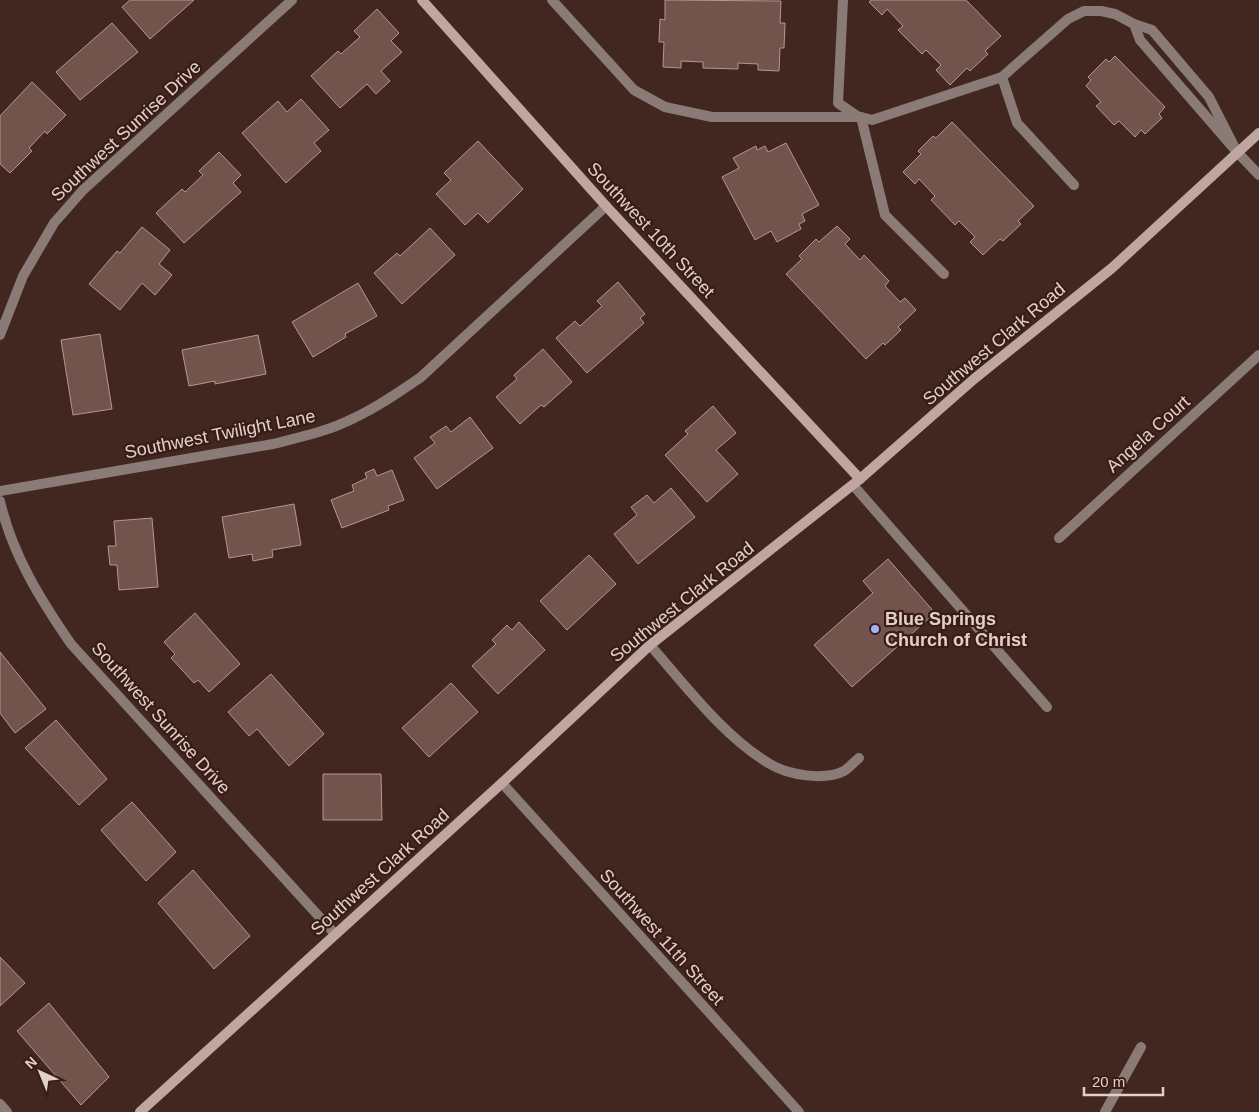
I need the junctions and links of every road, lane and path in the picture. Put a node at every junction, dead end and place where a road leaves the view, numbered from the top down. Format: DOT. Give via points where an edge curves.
graph roads {
  1 [pos="292,0"];
  2 [pos="422,0"];
  3 [pos="552,0"];
  4 [pos="843,0"];
  5 [pos="1134,24"];
  6 [pos="1002,77"];
  7 [pos="861,117"];
  8 [pos="1259,133"];
  9 [pos="1237,152"];
  10 [pos="1259,175"];
  11 [pos="1074,185"];
  12 [pos="606,206"];
  13 [pos="944,274"];
  14 [pos="0,335"];
  15 [pos="1259,355"];
  16 [pos="856,482"];
  17 [pos="0,491"];
  18 [pos="0,501"];
  19 [pos="1059,538"];
  20 [pos="650,646"];
  21 [pos="1047,707"];
  22 [pos="859,758"];
  23 [pos="502,783"];
  24 [pos="335,934"];
  25 [pos="1141,1047"];
  26 [pos="0,1104"];
  27 [pos="7,1112"];
  28 [pos="140,1112"];
  29 [pos="799,1112"];
  30 [pos="1105,1112"];
  1 -- 14 [label="street, Southwest Sunrise Drive" via="83,190 54,223 23,276"];
  2 -- 12 [label="street, Southwest 10th Street"];
  3 -- 7 [label="street" via="634,90 665,107 712,117"];
  4 -- 7 [label="street" via="838,103"];
  5 -- 6 [label="street" via="1115,14 1084,11 1068,20"];
  5 -- 9 [label="street" via="1140,40"];
  5 -- 9 [label="street" via="1152,30 1209,97"];
  6 -- 7 [label="street" via="872,120"];
  6 -- 11 [label="street" via="1017,123"];
  7 -- 13 [label="street" via="885,215"];
  8 -- 9 [label="street, Southwest Clark Road"];
  9 -- 10 [label="street"];
  9 -- 16 [label="street, Southwest Clark Road" via="1112,268 974,379"];
  12 -- 16 [label="street, Southwest 10th Street"];
  12 -- 17 [label="street, Southwest Twilight Lane" via="421,377 354,419 273,444"];
  15 -- 19 [label="street, Angela Court"];
  16 -- 20 [label="street, Southwest Clark Road"];
  16 -- 21 [label="street"];
  18 -- 24 [label="street, Southwest Sunrise Drive" via="5,525 23,566 70,644"];
  20 -- 22 [label="street" via="732,736 771,765 798,775 822,776 845,771"];
  20 -- 23 [label="street, Southwest Clark Road"];
  23 -- 24 [label="street, Southwest Clark Road"];
  23 -- 29 [label="street, Southwest 11th Street"];
  24 -- 28 [label="street, Southwest Clark Road"];
  25 -- 30 [label="street"];
  26 -- 27 [label="street"];
}
